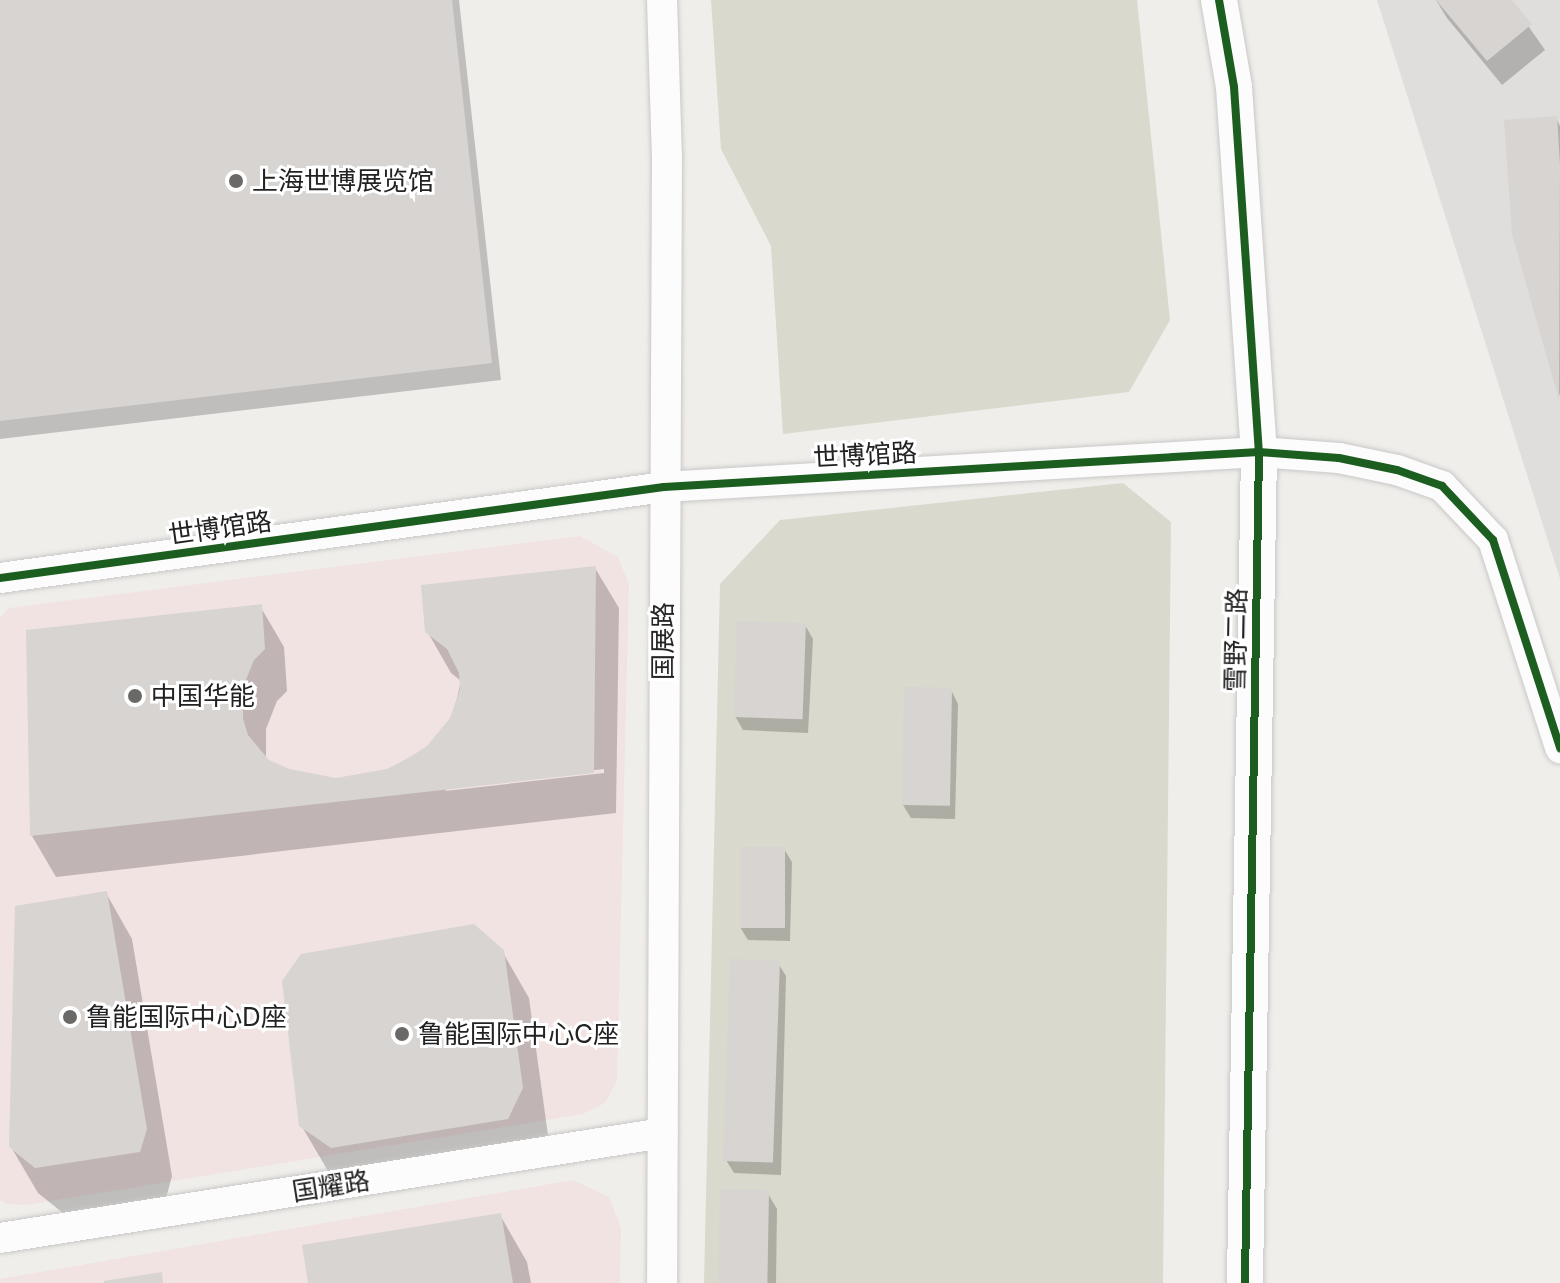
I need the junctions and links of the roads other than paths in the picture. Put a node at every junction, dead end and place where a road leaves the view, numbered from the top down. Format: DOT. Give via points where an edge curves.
graph roads {
  1 [pos="662,0"];
  2 [pos="1219,0"];
  3 [pos="1259,452"];
  4 [pos="664,487"];
  5 [pos="0,578"];
  6 [pos="1560,748"];
  7 [pos="663,1133"];
  8 [pos="0,1238"];
  9 [pos="662,1283"];
  10 [pos="1245,1283"];
  1 -- 4 [label="street, 国展路" via="667,156"];
  2 -- 3 [label="street, 雪野二路" via="1234,87"];
  3 -- 4 [label="street, 世博馆路"];
  3 -- 6 [label="street, 世博馆路" via="1339,458 1442,486 1493,540"];
  3 -- 10 [label="street, 雪野二路"];
  4 -- 5 [label="street, 世博馆路"];
  4 -- 7 [label="street, 国展路"];
  7 -- 8 [label="street, 国耀路"];
  7 -- 9 [label="street, 国展路"];
}
